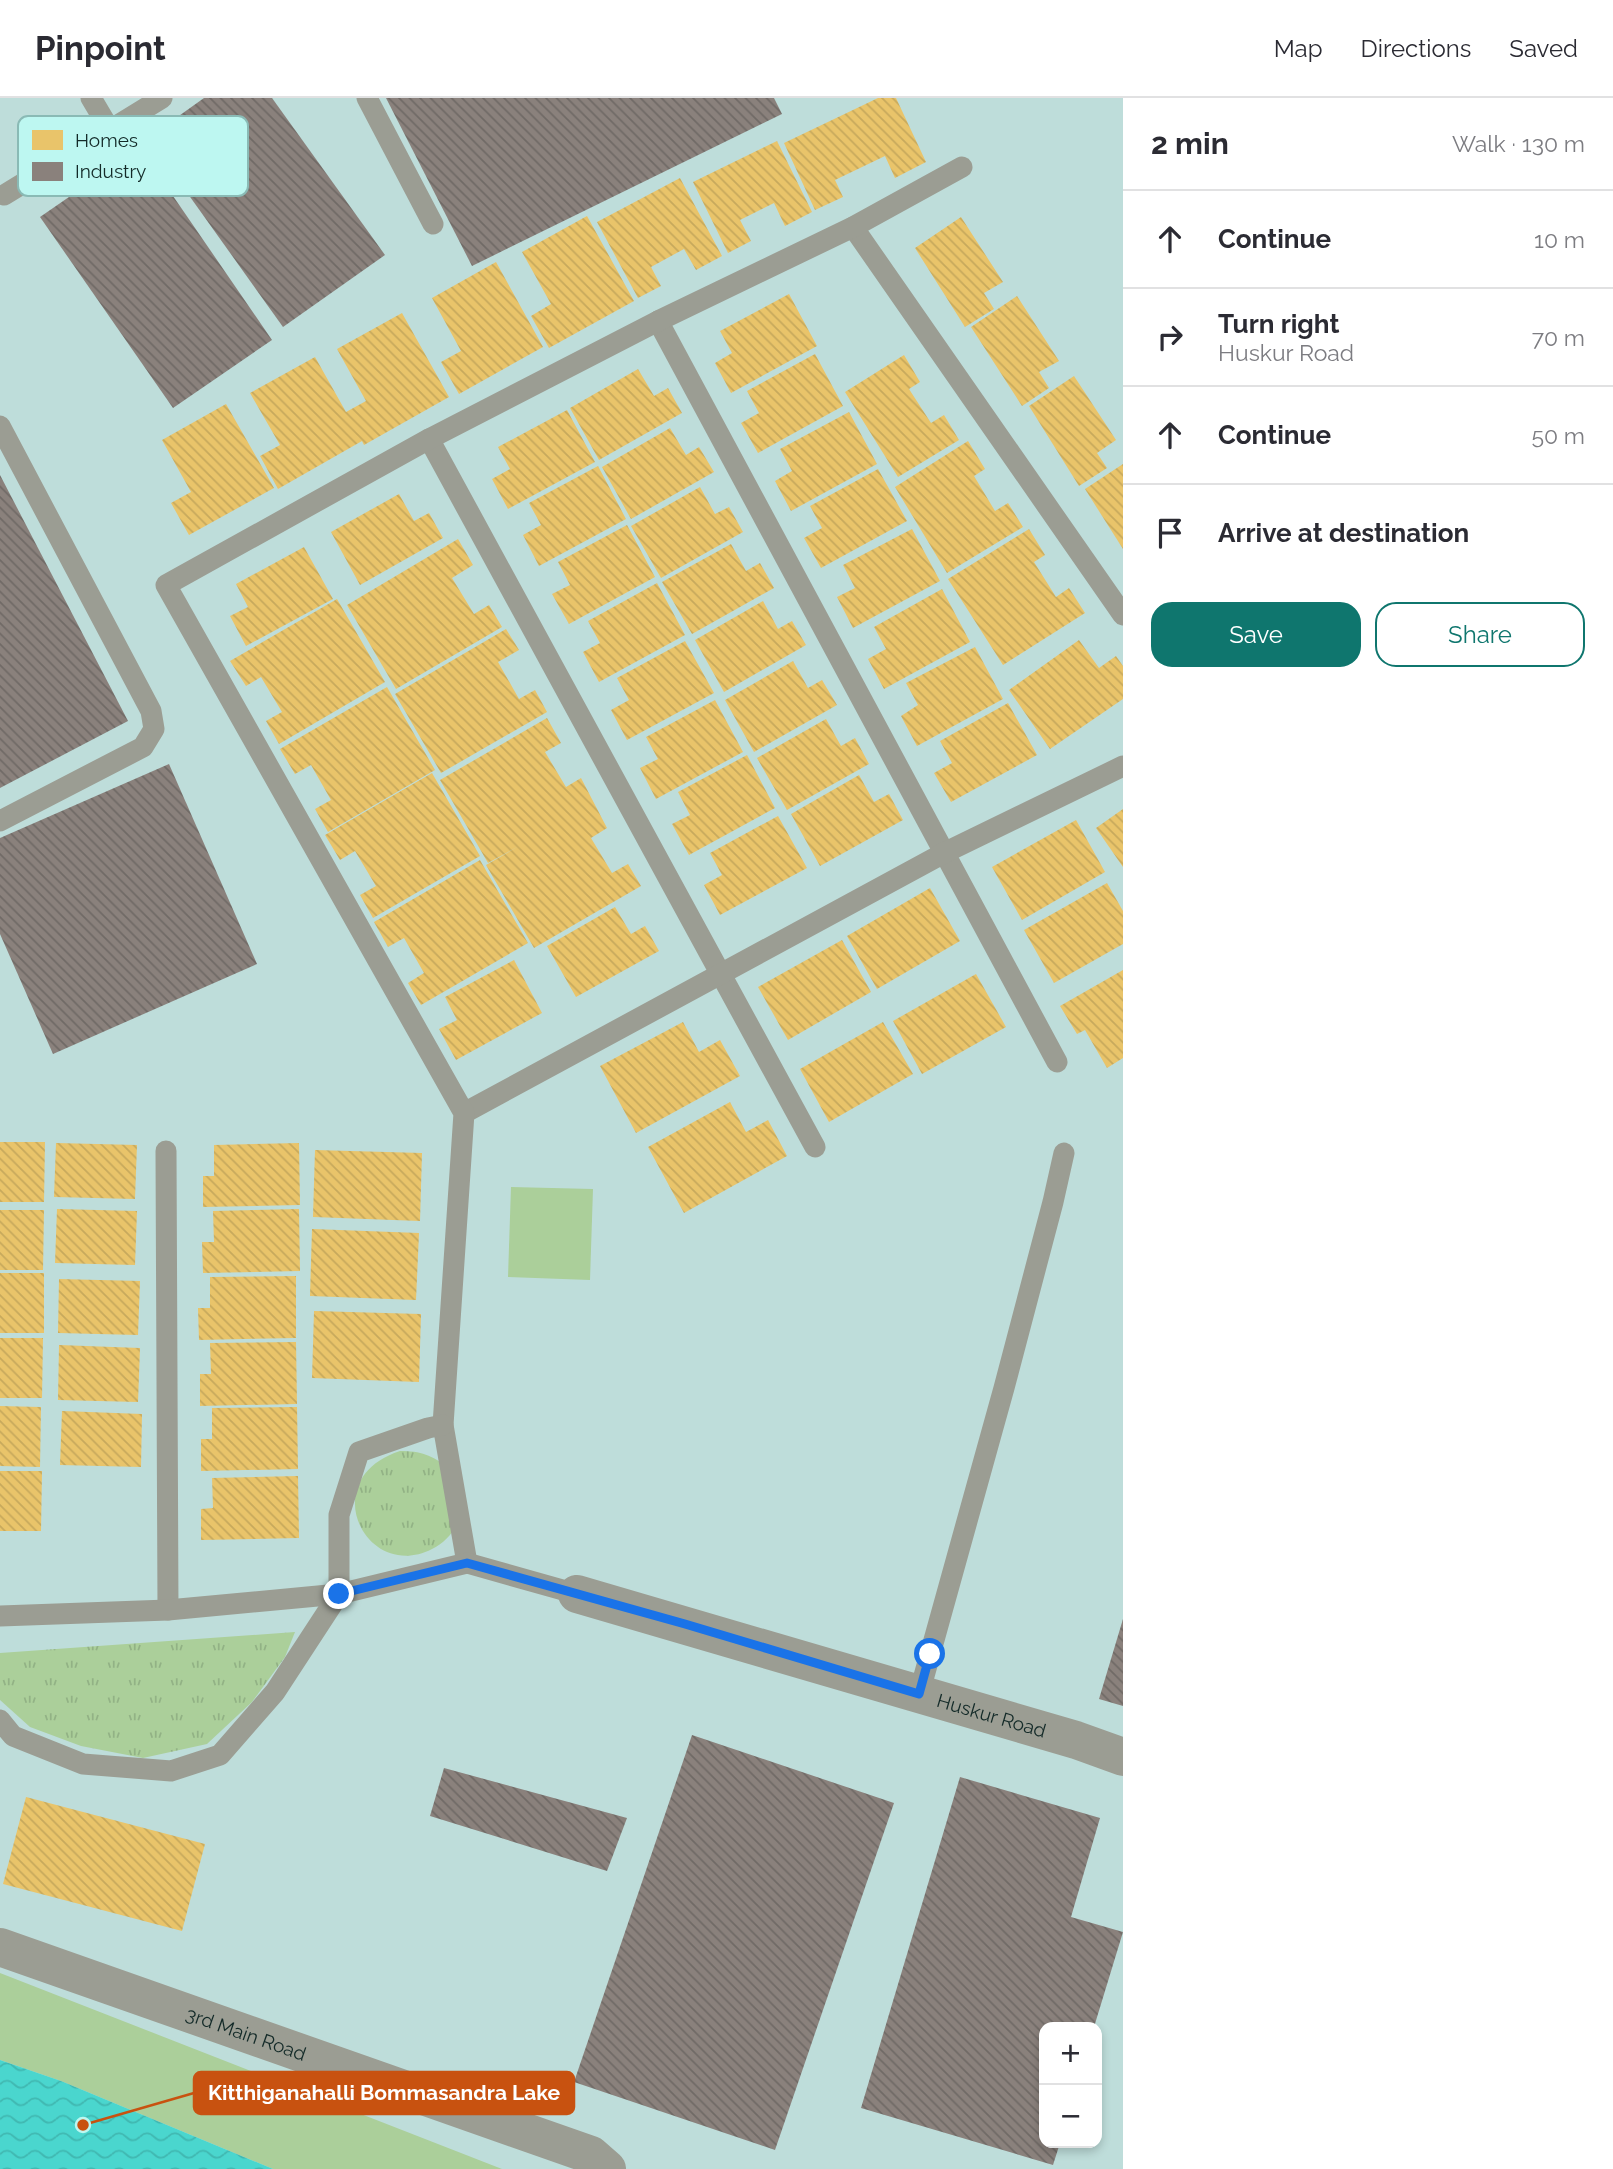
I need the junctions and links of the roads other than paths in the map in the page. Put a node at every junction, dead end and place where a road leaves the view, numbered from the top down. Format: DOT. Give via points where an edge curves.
graph roads {
  1 [pos="91,98"];
  2 [pos="162,98"];
  3 [pos="367,98"];
  4 [pos="102,116"];
  5 [pos="133,116"];
  6 [pos="962,167"];
  7 [pos="18,186"];
  8 [pos="4,195"];
  9 [pos="433,224"];
  10 [pos="853,227"];
  11 [pos="658,321"];
  12 [pos="0,426"];
  13 [pos="429,439"];
  14 [pos="1123,615"];
  15 [pos="1123,766"];
  16 [pos="0,821"];
  17 [pos="944,853"];
  18 [pos="720,974"];
  19 [pos="1057,1062"];
  20 [pos="464,1113"];
  21 [pos="815,1147"];
  22 [pos="166,1152"];
  23 [pos="1064,1153"];
  24 [pos="443,1425"];
  25 [pos="467,1563"];
  26 [pos="339,1594"];
  27 [pos="577,1594"];
  28 [pos="168,1611"];
  29 [pos="0,1616"];
  30 [pos="919,1694"];
  31 [pos="0,1720"];
  32 [pos="1123,1757"];
  33 [pos="0,1947"];
  34 [pos="607,2169"];
  1 -- 4 [label="lane"];
  2 -- 5 [label="lane"];
  3 -- 9 [label="lane"];
  6 -- 10 [label="lane"];
  7 -- 8 [label="lane"];
  10 -- 11 [label="lane"];
  10 -- 14 [label="lane"];
  11 -- 13 [label="lane"];
  11 -- 17 [label="lane"];
  12 -- 16 [label="lane" via="150,711 154,729 143,747"];
  13 -- 18 [label="lane"];
  13 -- 20 [label="lane" via="166,585"];
  15 -- 17 [label="lane"];
  17 -- 18 [label="lane"];
  17 -- 19 [label="lane"];
  18 -- 20 [label="lane"];
  18 -- 21 [label="lane"];
  20 -- 24 [label="lane"];
  22 -- 28 [label="lane"];
  23 -- 30 [label="lane"];
  24 -- 25 [label="lane"];
  24 -- 26 [label="lane" via="359,1452 339,1515"];
  25 -- 26 [label="lane"];
  25 -- 27 [label="lane"];
  26 -- 28 [label="lane"];
  26 -- 31 [label="lane" via="275,1692 220,1755 170,1771 83,1764 13,1736"];
  27 -- 30 [label="street, Huskur Road"];
  28 -- 29 [label="lane"];
  30 -- 32 [label="street, Huskur Road"];
  33 -- 34 [label="street, 3rd Main Road" via="591,2155"];
}
